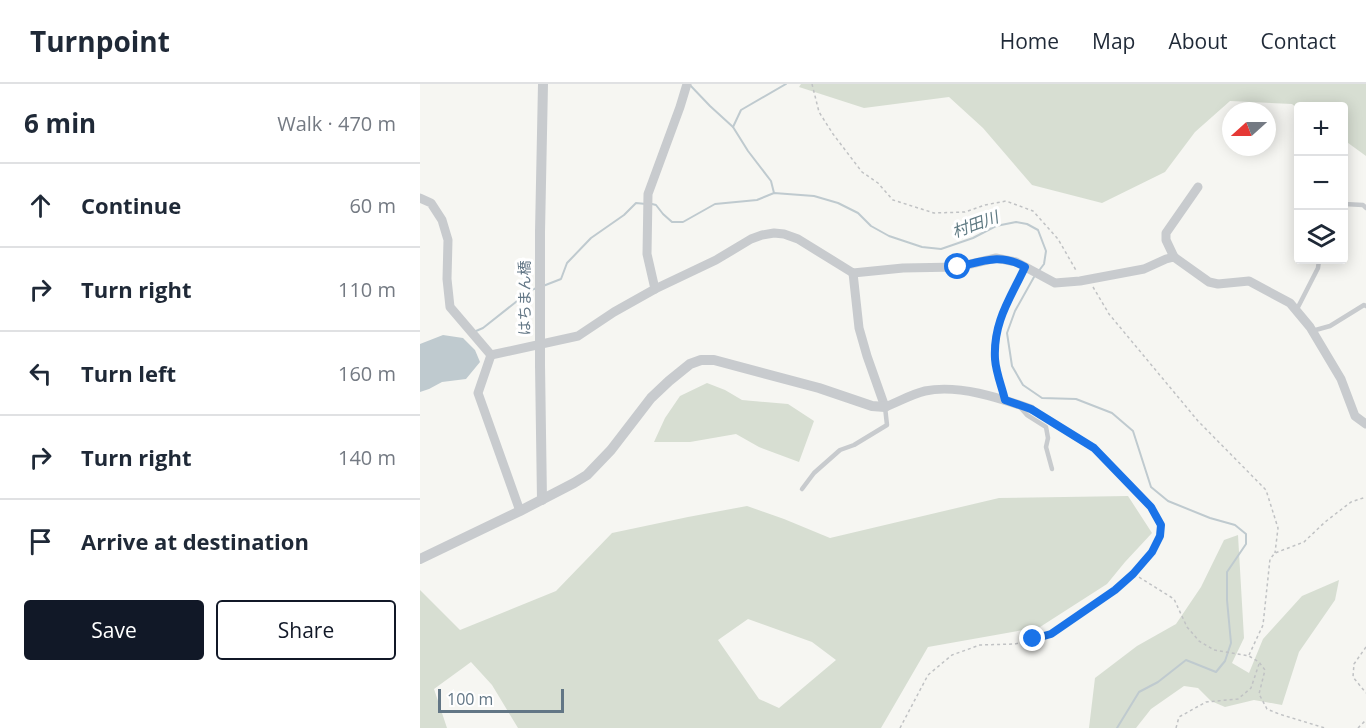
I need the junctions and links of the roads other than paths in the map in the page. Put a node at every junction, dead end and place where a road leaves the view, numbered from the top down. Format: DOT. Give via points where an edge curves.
graph roads {
  1 [pos="543,84"];
  2 [pos="687,84"];
  3 [pos="1198,187"];
  4 [pos="420,198"];
  5 [pos="1348,204"];
  6 [pos="1366,208"];
  7 [pos="1174,257"];
  8 [pos="1318,264"];
  9 [pos="1025,267"];
  10 [pos="853,273"];
  11 [pos="655,289"];
  12 [pos="1366,306"];
  13 [pos="1296,311"];
  14 [pos="1312,331"];
  15 [pos="491,355"];
  16 [pos="1005,400"];
  17 [pos="1019,405"];
  18 [pos="885,407"];
  19 [pos="1031,409"];
  20 [pos="1366,424"];
  21 [pos="1052,469"];
  22 [pos="802,489"];
  23 [pos="542,500"];
  24 [pos="520,511"];
  25 [pos="420,559"];
  1 -- 23 [label="street, はちまん橋, bridge"];
  2 -- 11 [label="street" via="648,194 647,254"];
  3 -- 7 [label="street" via="1166,233"];
  4 -- 15 [label="street" via="431,203 448,240 450,307"];
  5 -- 6 [label="lane"];
  7 -- 9 [label="street" via="1144,269 1055,283"];
  7 -- 13 [label="street" via="1218,285 1250,281 1290,303"];
  8 -- 13 [label="lane"];
  9 -- 10 [label="street" via="996,258 958,267"];
  9 -- 16 [label="lane" via="995,337 995,361"];
  10 -- 11 [label="street" via="798,239 774,232 751,239 716,261"];
  10 -- 18 [label="street" via="859,328"];
  11 -- 15 [label="street" via="578,336"];
  12 -- 14 [label="lane" via="1330,326"];
  13 -- 14 [label="street"];
  14 -- 20 [label="street" via="1341,378 1354,416"];
  15 -- 24 [label="street" via="478,393"];
  16 -- 17 [label="street"];
  16 -- 18 [label="street" via="949,389 924,391"];
  17 -- 19 [label="street"];
  17 -- 21 [label="lane" via="1046,427"];
  18 -- 22 [label="lane" via="887,425 840,450"];
  18 -- 23 [label="street" via="714,360 701,360 681,370 651,398 587,475"];
  23 -- 24 [label="street"];
  24 -- 25 [label="street"];
}
